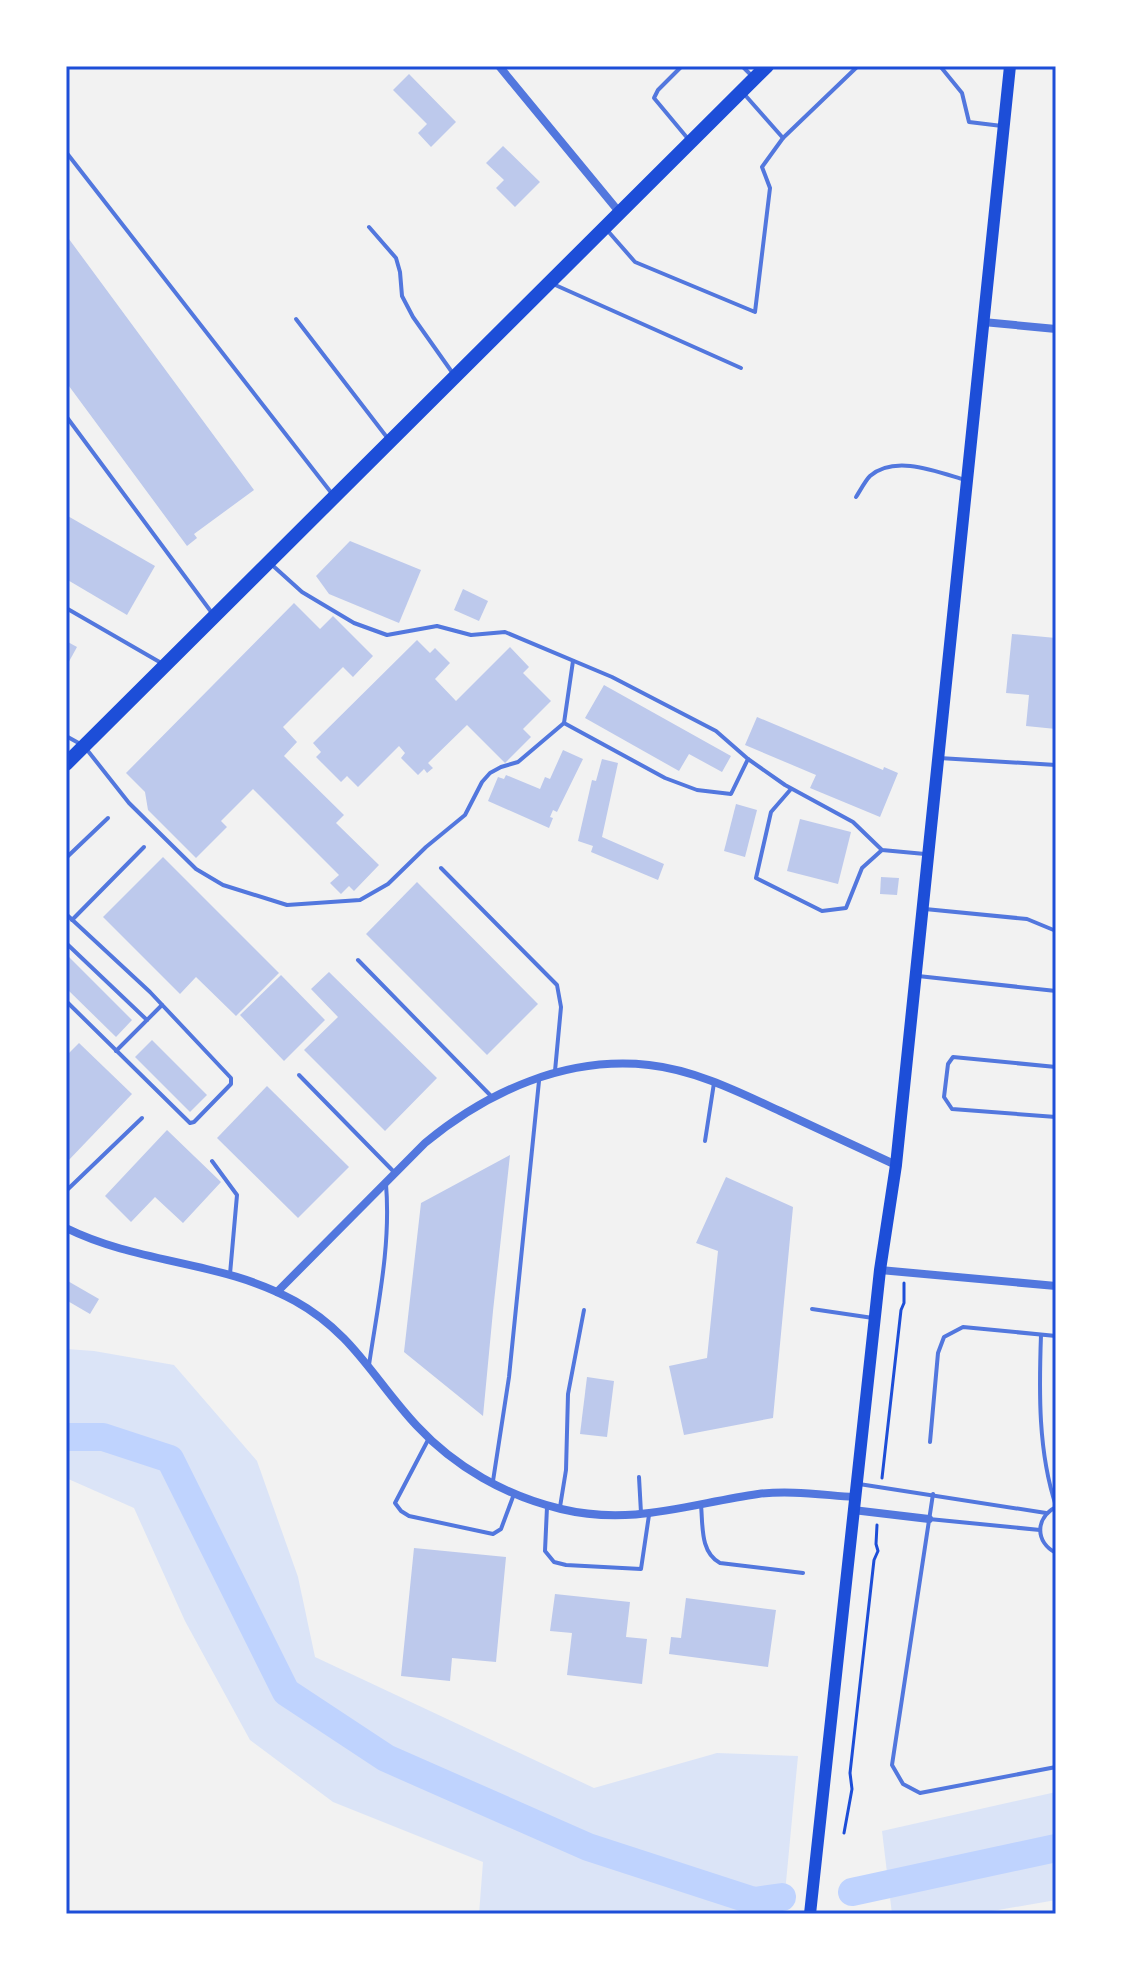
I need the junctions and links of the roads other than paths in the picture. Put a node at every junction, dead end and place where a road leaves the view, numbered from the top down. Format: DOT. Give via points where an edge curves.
graph roads {
  1 [pos="499,66"];
  2 [pos="682,66"];
  3 [pos="742,66"];
  4 [pos="767,66"];
  5 [pos="858,66"];
  6 [pos="940,66"];
  7 [pos="1010,66"];
  8 [pos="755,78"];
  9 [pos="741,92"];
  10 [pos="1003,126"];
  11 [pos="783,138"];
  12 [pos="691,142"];
  13 [pos="66,152"];
  14 [pos="620,213"];
  15 [pos="369,227"];
  16 [pos="605,228"];
  17 [pos="551,283"];
  18 [pos="296,319"];
  19 [pos="983,322"];
  20 [pos="1056,329"];
  21 [pos="741,368"];
  22 [pos="455,377"];
  23 [pos="66,416"];
  24 [pos="391,441"];
  25 [pos="967,481"];
  26 [pos="335,497"];
  27 [pos="856,497"];
  28 [pos="269,562"];
  29 [pos="66,608"];
  30 [pos="215,617"];
  31 [pos="573,661"];
  32 [pos="165,665"];
  33 [pos="564,723"];
  34 [pos="66,736"];
  35 [pos="84,746"];
  36 [pos="938,758"];
  37 [pos="748,759"];
  38 [pos="66,764"];
  39 [pos="1056,765"];
  40 [pos="791,789"];
  41 [pos="108,818"];
  42 [pos="144,847"];
  43 [pos="882,850"];
  44 [pos="928,854"];
  45 [pos="66,858"];
  46 [pos="441,868"];
  47 [pos="922,909"];
  48 [pos="66,914"];
  49 [pos="72,920"];
  50 [pos="1056,931"];
  51 [pos="66,943"];
  52 [pos="358,960"];
  53 [pos="916,976"];
  54 [pos="1056,991"];
  55 [pos="66,1001"];
  56 [pos="162,1005"];
  57 [pos="147,1020"];
  58 [pos="116,1051"];
  59 [pos="1056,1067"];
  60 [pos="554,1073"];
  61 [pos="299,1075"];
  62 [pos="539,1078"];
  63 [pos="714,1083"];
  64 [pos="492,1097"];
  65 [pos="1056,1117"];
  66 [pos="142,1118"];
  67 [pos="705,1141"];
  68 [pos="212,1161"];
  69 [pos="896,1165"];
  70 [pos="395,1173"];
  71 [pos="386,1182"];
  72 [pos="66,1191"];
  73 [pos="66,1228"];
  74 [pos="880,1270"];
  75 [pos="230,1274"];
  76 [pos="1056,1286"];
  77 [pos="277,1292"];
  78 [pos="812,1309"];
  79 [pos="584,1310"];
  80 [pos="875,1318"];
  81 [pos="1041,1335"];
  82 [pos="1056,1336"];
  83 [pos="369,1365"];
  84 [pos="430,1438"];
  85 [pos="930,1442"];
  86 [pos="639,1477"];
  87 [pos="492,1483"];
  88 [pos="514,1493"];
  89 [pos="933,1494"];
  90 [pos="854,1497"];
  91 [pos="547,1505"];
  92 [pos="701,1505"];
  93 [pos="1056,1506"];
  94 [pos="560,1509"];
  95 [pos="1046,1513"];
  96 [pos="645,1515"];
  97 [pos="929,1519"];
  98 [pos="1040,1530"];
  99 [pos="1056,1553"];
  100 [pos="803,1573"];
  101 [pos="1056,1767"];
  102 [pos="810,1914"];
  1 -- 14 [label="street"];
  2 -- 12 [label="lane" via="654,98"];
  3 -- 8 [label="lane"];
  4 -- 8 [label="main road"];
  5 -- 11 [label="lane"];
  6 -- 10 [label="lane" via="962,93 969,122"];
  7 -- 10 [label="main road"];
  8 -- 9 [label="main road"];
  9 -- 11 [label="lane"];
  9 -- 12 [label="main road"];
  10 -- 19 [label="main road"];
  11 -- 16 [label="lane" via="762,167 770,188 755,312 635,262"];
  12 -- 14 [label="main road"];
  13 -- 26 [label="lane"];
  14 -- 16 [label="main road"];
  15 -- 22 [label="lane" via="396,258 402,296"];
  16 -- 17 [label="main road"];
  17 -- 21 [label="lane"];
  17 -- 22 [label="main road"];
  18 -- 24 [label="lane"];
  19 -- 20 [label="street"];
  19 -- 25 [label="main road"];
  22 -- 24 [label="main road"];
  23 -- 30 [label="lane"];
  24 -- 26 [label="main road"];
  25 -- 27 [label="lane" via="914,465 887,467 870,476"];
  25 -- 36 [label="main road"];
  26 -- 28 [label="main road"];
  28 -- 30 [label="main road"];
  28 -- 31 [label="lane" via="302,592 354,623 387,635 437,626 471,635 505,632"];
  29 -- 32 [label="lane"];
  30 -- 32 [label="main road"];
  31 -- 33 [label="lane"];
  31 -- 37 [label="lane" via="716,731"];
  32 -- 35 [label="main road"];
  33 -- 35 [label="lane" via="518,762 490,773 465,815 388,884 360,900 302,905 253,897 196,869 129,803"];
  33 -- 37 [label="lane" via="697,790 731,794"];
  34 -- 35 [label="lane"];
  35 -- 38 [label="main road"];
  36 -- 39 [label="lane"];
  36 -- 44 [label="main road"];
  37 -- 40 [label="lane"];
  40 -- 43 [label="lane" via="853,822"];
  40 -- 43 [label="lane" via="771,812 756,878 822,911 846,908 862,868"];
  41 -- 45 [label="lane"];
  42 -- 49 [label="lane"];
  43 -- 44 [label="lane"];
  44 -- 47 [label="main road"];
  46 -- 60 [label="lane" via="557,985 561,1007"];
  47 -- 50 [label="lane" via="1027,919"];
  47 -- 53 [label="main road"];
  48 -- 49 [label="lane"];
  49 -- 56 [label="lane"];
  51 -- 57 [label="lane"];
  52 -- 64 [label="lane"];
  53 -- 54 [label="lane"];
  53 -- 69 [label="main road"];
  55 -- 58 [label="lane"];
  56 -- 57 [label="lane"];
  56 -- 58 [label="lane" via="231,1078 194,1122"];
  57 -- 58 [label="lane"];
  59 -- 65 [label="lane" via="953,1057 944,1097 952,1109"];
  60 -- 62 [label="street"];
  60 -- 63 [label="street" via="649,1065"];
  61 -- 70 [label="lane"];
  62 -- 64 [label="street"];
  62 -- 87 [label="lane" via="509,1377"];
  63 -- 67 [label="lane"];
  63 -- 69 [label="street"];
  64 -- 70 [label="street" via="450,1122"];
  66 -- 72 [label="lane"];
  68 -- 75 [label="lane" via="237,1195"];
  69 -- 74 [label="main road"];
  70 -- 71 [label="street"];
  71 -- 77 [label="street"];
  71 -- 83 [label="lane" via="387,1244"];
  73 -- 75 [label="street" via="124,1252"];
  74 -- 76 [label="street"];
  74 -- 80 [label="main road"];
  75 -- 77 [label="street"];
  77 -- 83 [label="street" via="321,1318"];
  78 -- 80 [label="lane"];
  79 -- 94 [label="lane" via="568,1394"];
  80 -- 90 [label="main road"];
  81 -- 82 [label="lane"];
  81 -- 85 [label="lane" via="963,1327 944,1337"];
  81 -- 93 [label="lane" via="1039,1395"];
  83 -- 84 [label="street"];
  84 -- 87 [label="street"];
  84 -- 88 [label="lane" via="395,1503 401,1511 493,1534 501,1529"];
  86 -- 96 [label="lane"];
  87 -- 88 [label="street"];
  88 -- 91 [label="street"];
  89 -- 90 [label="lane"];
  89 -- 95 [label="lane"];
  89 -- 97 [label="lane"];
  90 -- 92 [label="street" via="782,1492"];
  90 -- 97 [label="street"];
  90 -- 102 [label="main road"];
  91 -- 94 [label="street"];
  91 -- 96 [label="lane" via="545,1551 554,1562 566,1565 641,1569"];
  92 -- 96 [label="street"];
  92 -- 100 [label="lane" via="707,1551 713,1559"];
  93 -- 95 [label="lane"];
  94 -- 96 [label="street"];
  95 -- 98 [label="lane"];
  97 -- 98 [label="lane"];
  97 -- 101 [label="lane" via="892,1765 903,1784 920,1793"];
  98 -- 99 [label="lane" via="1043,1543"];
}
